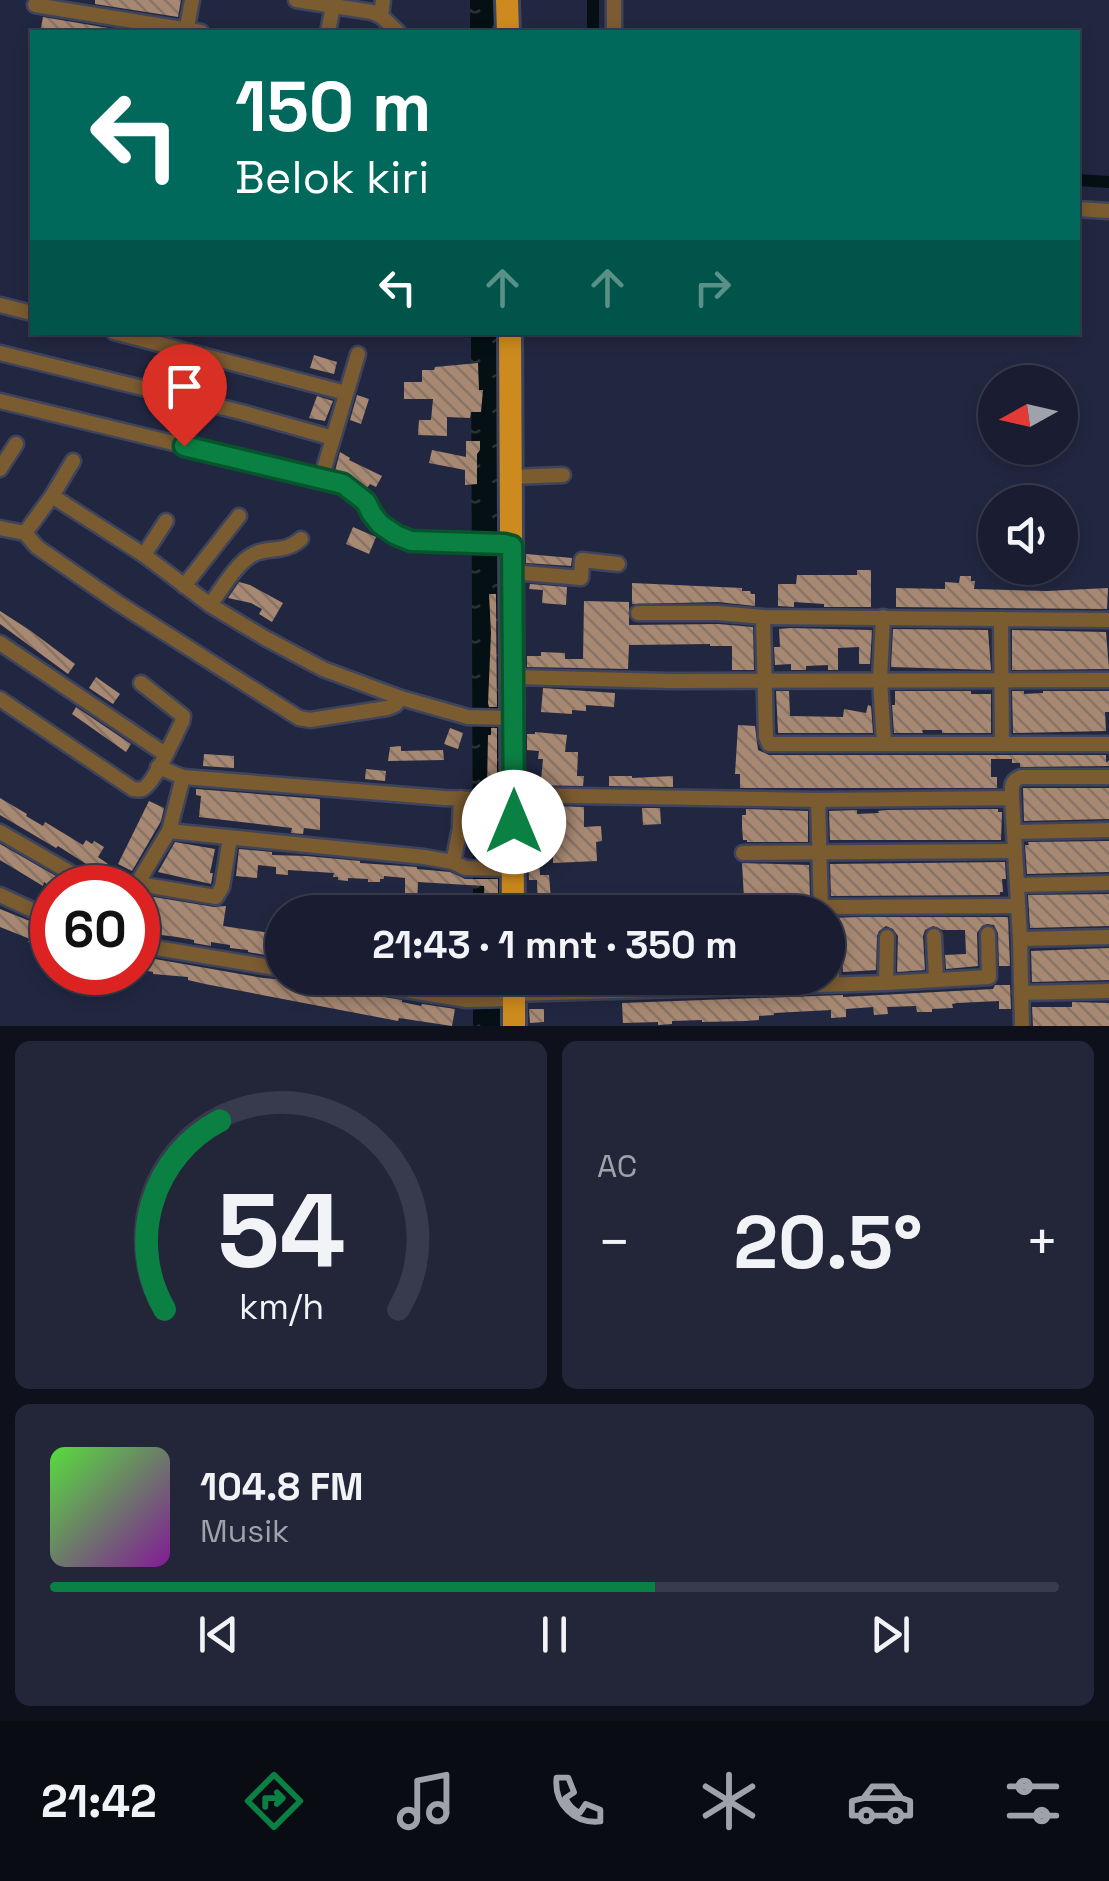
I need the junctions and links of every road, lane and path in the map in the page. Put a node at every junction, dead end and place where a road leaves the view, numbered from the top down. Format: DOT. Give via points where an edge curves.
graph roads {
  1 [pos="192,0"];
  2 [pos="296,0"];
  3 [pos="507,0"];
  4 [pos="614,0"];
  5 [pos="35,5"];
  6 [pos="334,6"];
  7 [pos="382,8"];
  8 [pos="179,30"];
  9 [pos="191,30"];
  10 [pos="328,30"];
  11 [pos="397,30"];
  12 [pos="508,30"];
  13 [pos="614,30"];
  14 [pos="1080,209"];
  15 [pos="1109,211"];
  16 [pos="0,305"];
  17 [pos="30,312"];
  18 [pos="125,335"];
  19 [pos="510,335"];
  20 [pos="0,353"];
  21 [pos="358,354"];
  22 [pos="346,394"];
  23 [pos="0,401"];
  24 [pos="333,438"];
  25 [pos="16,444"];
  26 [pos="73,461"];
  27 [pos="0,470"];
  28 [pos="563,475"];
  29 [pos="512,477"];
  30 [pos="321,479"];
  31 [pos="52,496"];
  32 [pos="239,516"];
  33 [pos="166,521"];
  34 [pos="0,528"];
  35 [pos="25,533"];
  36 [pos="300,539"];
  37 [pos="508,545"];
  38 [pos="144,555"];
  39 [pos="618,564"];
  40 [pos="512,572"];
  41 [pos="184,586"];
  42 [pos="210,605"];
  43 [pos="638,613"];
  44 [pos="763,617"];
  45 [pos="883,617"];
  46 [pos="1001,619"];
  47 [pos="1109,620"];
  48 [pos="0,643"];
  49 [pos="512,677"];
  50 [pos="766,680"];
  51 [pos="880,680"];
  52 [pos="1109,680"];
  53 [pos="1001,681"];
  54 [pos="141,684"];
  55 [pos="401,698"];
  56 [pos="0,699"];
  57 [pos="509,718"];
  58 [pos="884,744"];
  59 [pos="1002,744"];
  60 [pos="1109,744"];
  61 [pos="162,761"];
  62 [pos="183,777"];
  63 [pos="1109,777"];
  64 [pos="511,798"];
  65 [pos="1012,798"];
  66 [pos="464,799"];
  67 [pos="818,800"];
  68 [pos="1109,830"];
  69 [pos="169,831"];
  70 [pos="0,832"];
  71 [pos="1014,832"];
  72 [pos="230,838"];
  73 [pos="1015,851"];
  74 [pos="743,853"];
  75 [pos="820,853"];
  76 [pos="57,865"];
  77 [pos="149,865"];
  78 [pos="459,865"];
  79 [pos="510,869"];
  80 [pos="1109,883"];
  81 [pos="1017,885"];
  82 [pos="160,889"];
  83 [pos="0,895"];
  84 [pos="512,895"];
  85 [pos="821,895"];
  86 [pos="1018,906"];
  87 [pos="30,909"];
  88 [pos="845,910"];
  89 [pos="988,934"];
  90 [pos="934,936"];
  91 [pos="1109,936"];
  92 [pos="887,937"];
  93 [pos="1020,940"];
  94 [pos="160,949"];
  95 [pos="265,966"];
  96 [pos="936,980"];
  97 [pos="886,983"];
  98 [pos="845,984"];
  99 [pos="1109,991"];
  100 [pos="1021,993"];
  101 [pos="436,995"];
  102 [pos="499,995"];
  103 [pos="512,995"];
  104 [pos="514,1026"];
  105 [pos="1022,1026"];
  1 -- 9 [label="street"];
  2 -- 6 [label="street"];
  3 -- 12 [label="main road"];
  4 -- 13 [label="street"];
  5 -- 8 [label="street"];
  6 -- 7 [label="street"];
  6 -- 10 [label="street"];
  7 -- 11 [label="street"];
  14 -- 15 [label="street"];
  16 -- 17 [label="street"];
  18 -- 22 [label="street"];
  19 -- 29 [label="main road"];
  20 -- 24 [label="street"];
  21 -- 22 [label="street"];
  22 -- 24 [label="street"];
  23 -- 30 [label="street"];
  24 -- 30 [label="street"];
  25 -- 27 [label="street"];
  26 -- 31 [label="street"];
  28 -- 29 [label="street"];
  29 -- 37 [label="main road"];
  30 -- 37 [label="street" via="343,484 380,524 411,541"];
  31 -- 35 [label="street"];
  31 -- 38 [label="street"];
  32 -- 41 [label="street"];
  33 -- 38 [label="street"];
  34 -- 35 [label="street"];
  35 -- 55 [label="street" via="118,603 299,718 390,707"];
  36 -- 42 [label="street" via="243,562"];
  37 -- 40 [label="main road"];
  38 -- 41 [label="street"];
  39 -- 40 [label="street" via="582,560 581,578"];
  40 -- 49 [label="main road"];
  41 -- 42 [label="street"];
  42 -- 55 [label="street" via="323,668"];
  43 -- 44 [label="street"];
  44 -- 45 [label="street"];
  44 -- 50 [label="street"];
  45 -- 46 [label="street"];
  45 -- 51 [label="street"];
  46 -- 47 [label="street"];
  46 -- 53 [label="street"];
  48 -- 61 [label="street"];
  49 -- 50 [label="street"];
  49 -- 57 [label="main road"];
  50 -- 51 [label="street"];
  50 -- 58 [label="street" via="768,744"];
  51 -- 53 [label="street"];
  51 -- 58 [label="street"];
  52 -- 53 [label="street"];
  53 -- 59 [label="street"];
  54 -- 61 [label="street" via="183,716"];
  55 -- 57 [label="street" via="468,718"];
  56 -- 61 [label="street" via="133,789 148,784"];
  57 -- 64 [label="main road"];
  58 -- 59 [label="street"];
  59 -- 60 [label="street"];
  61 -- 62 [label="street"];
  62 -- 66 [label="street"];
  62 -- 69 [label="street"];
  63 -- 65 [label="street" via="1021,778 1012,785"];
  64 -- 66 [label="street"];
  64 -- 67 [label="street"];
  64 -- 79 [label="main road"];
  65 -- 67 [label="street"];
  65 -- 71 [label="street"];
  66 -- 78 [label="street"];
  67 -- 75 [label="street"];
  68 -- 71 [label="street"];
  69 -- 72 [label="street"];
  69 -- 77 [label="street"];
  70 -- 76 [label="street"];
  71 -- 73 [label="street"];
  72 -- 78 [label="street"];
  72 -- 82 [label="street" via="216,897"];
  73 -- 75 [label="street"];
  73 -- 81 [label="street"];
  74 -- 75 [label="street"];
  75 -- 85 [label="street"];
  78 -- 79 [label="street"];
  79 -- 84 [label="main road"];
  80 -- 81 [label="street"];
  81 -- 86 [label="street"];
  83 -- 87 [label="street"];
  86 -- 88 [label="street"];
  86 -- 93 [label="street"];
  89 -- 96 [label="street" via="988,977"];
  90 -- 96 [label="street"];
  91 -- 93 [label="street"];
  92 -- 97 [label="street"];
  93 -- 100 [label="street"];
  94 -- 95 [label="street"];
  96 -- 97 [label="street"];
  97 -- 98 [label="street"];
  99 -- 100 [label="street"];
  100 -- 105 [label="street"];
  101 -- 102 [label="street"];
  103 -- 104 [label="main road"];
}
